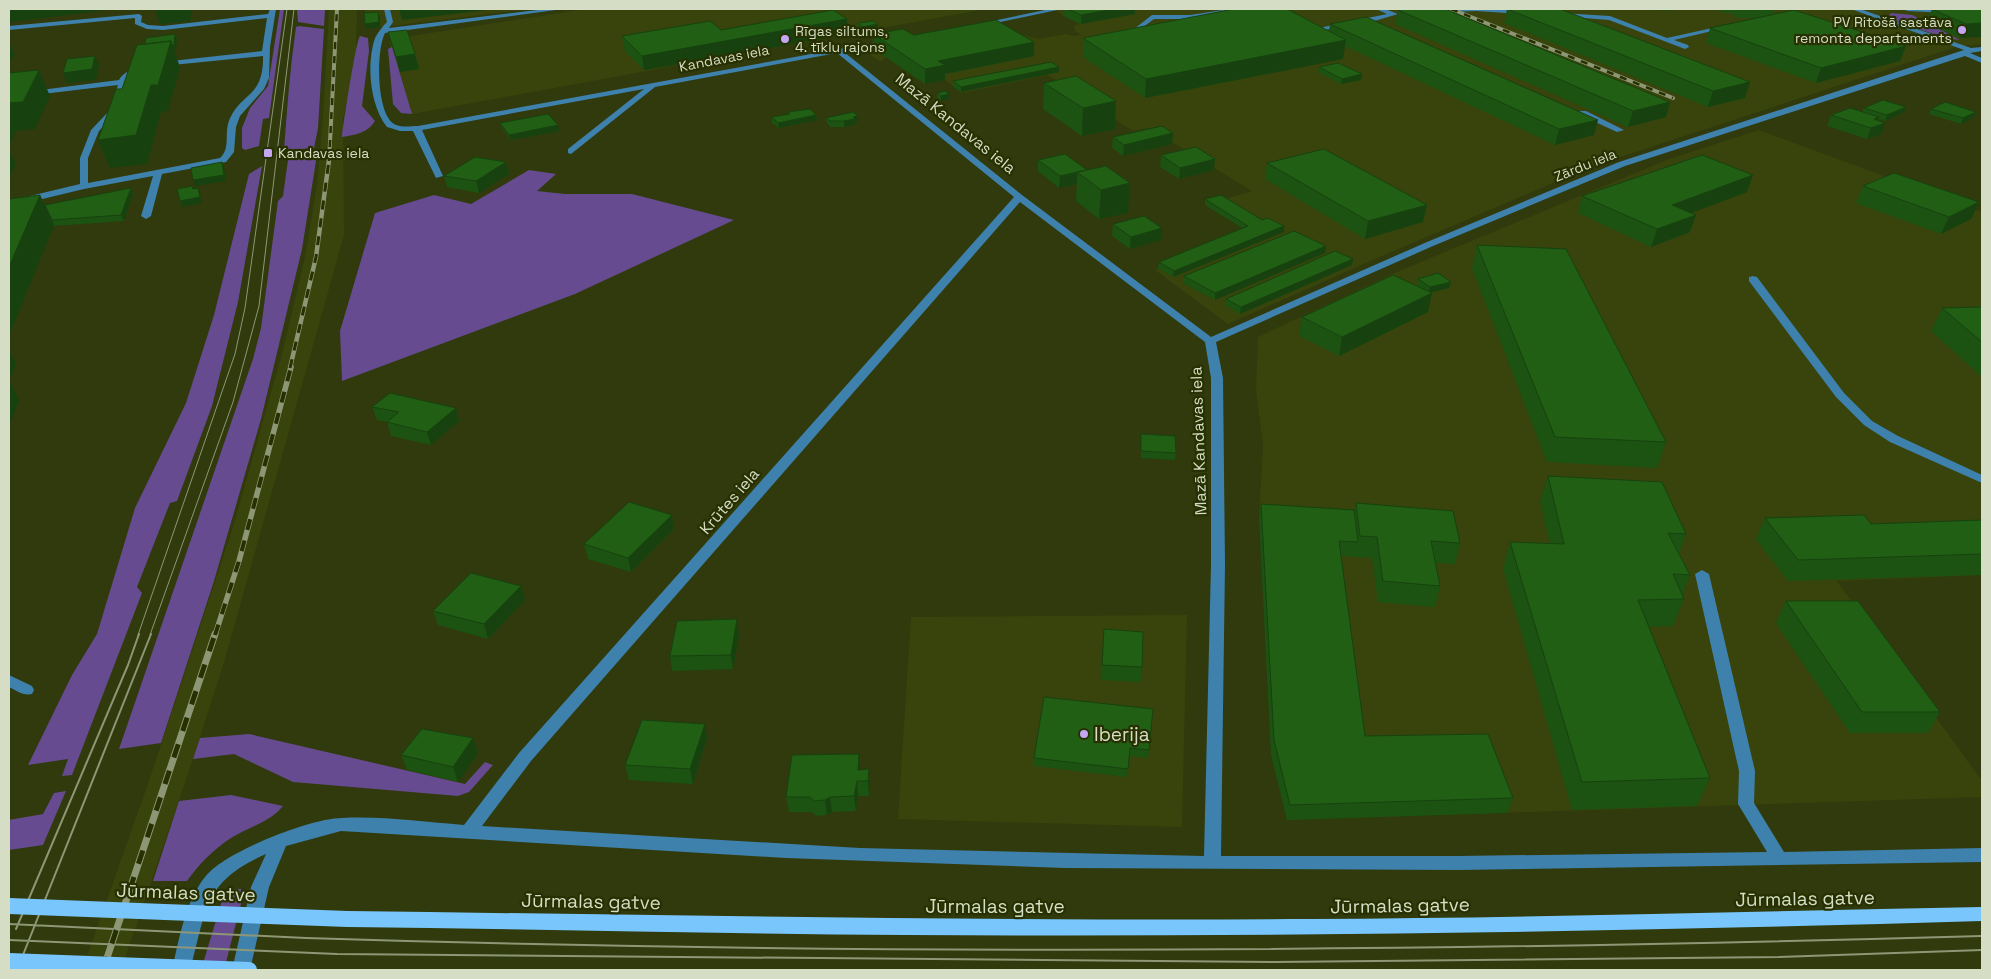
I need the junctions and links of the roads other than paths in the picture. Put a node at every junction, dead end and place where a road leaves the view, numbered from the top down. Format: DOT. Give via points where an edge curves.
graph roads {
  1 [pos="387,9"];
  2 [pos="560,9"];
  3 [pos="1056,9"];
  4 [pos="1241,9"];
  5 [pos="1379,9"];
  6 [pos="1476,9"];
  7 [pos="1854,9"];
  8 [pos="1907,9"];
  9 [pos="1953,11"];
  10 [pos="140,12"];
  11 [pos="1424,12"];
  12 [pos="272,13"];
  13 [pos="1405,13"];
  14 [pos="1534,13"];
  15 [pos="1395,14"];
  16 [pos="1553,14"];
  17 [pos="1371,20"];
  18 [pos="1380,24"];
  19 [pos="1733,25"];
  20 [pos="968,26"];
  21 [pos="9,28"];
  22 [pos="383,31"];
  23 [pos="1304,31"];
  24 [pos="1116,34"];
  25 [pos="902,38"];
  26 [pos="1666,40"];
  27 [pos="1685,47"];
  28 [pos="1982,49"];
  29 [pos="838,50"];
  30 [pos="1968,52"];
  31 [pos="266,53"];
  32 [pos="1982,61"];
  33 [pos="153,65"];
  34 [pos="145,67"];
  35 [pos="123,82"];
  36 [pos="652,86"];
  37 [pos="9,96"];
  38 [pos="1575,110"];
  39 [pos="418,128"];
  40 [pos="1620,130"];
  41 [pos="571,151"];
  42 [pos="158,172"];
  43 [pos="439,176"];
  44 [pos="84,186"];
  45 [pos="1018,196"];
  46 [pos="9,204"];
  47 [pos="146,216"];
  48 [pos="1753,279"];
  49 [pos="1210,340"];
  50 [pos="1982,479"];
  51 [pos="1702,574"];
  52 [pos="9,680"];
  53 [pos="27,690"];
  54 [pos="469,831"];
  55 [pos="279,844"];
  56 [pos="1982,855"];
  57 [pos="1780,859"];
  58 [pos="1213,863"];
  59 [pos="9,906"];
  60 [pos="1982,914"];
  61 [pos="9,961"];
  62 [pos="182,970"];
  63 [pos="241,970"];
  64 [pos="249,970"];
  1 -- 22 [label="street" via="390,22"];
  2 -- 22 [label="street"];
  3 -- 20 [label="street"];
  4 -- 24 [label="street" via="1190,17 1152,17 1136,30"];
  5 -- 15 [label="street"];
  6 -- 11 [label="street"];
  6 -- 14 [label="street"];
  7 -- 30 [label="street"];
  8 -- 9 [label="street"];
  10 -- 12 [label="street" via="138,23 163,28"];
  10 -- 21 [label="street"];
  12 -- 31 [label="street"];
  13 -- 15 [label="street"];
  15 -- 17 [label="street"];
  16 -- 26 [label="street" via="1610,18"];
  17 -- 18 [label="street"];
  17 -- 23 [label="street"];
  19 -- 26 [label="street"];
  22 -- 39 [label="street, Kandavas iela" via="378,39 378,106 389,125"];
  25 -- 29 [label="street, Kandavas iela"];
  26 -- 27 [label="street"];
  28 -- 30 [label="street, Zārdu iela"];
  29 -- 36 [label="street, Kandavas iela"];
  29 -- 45 [label="street, Mazā Kandavas iela"];
  30 -- 32 [label="street"];
  30 -- 49 [label="street, Zārdu iela" via="1622,164"];
  31 -- 33 [label="street"];
  31 -- 42 [label="street" via="264,81 234,121 230,156"];
  34 -- 35 [label="street" via="124,77"];
  35 -- 37 [label="street"];
  35 -- 44 [label="street" via="113,112 95,130 84,158"];
  36 -- 39 [label="street, Kandavas iela"];
  36 -- 41 [label="street"];
  38 -- 40 [label="street"];
  39 -- 43 [label="street" via="417,133"];
  42 -- 44 [label="street"];
  42 -- 47 [label="street"];
  44 -- 46 [label="street"];
  45 -- 49 [label="street, Mazā Kandavas iela"];
  45 -- 54 [label="street, Krūtes iela" via="525,757"];
  48 -- 50 [label="street" via="1840,395 1868,423 1894,439"];
  49 -- 58 [label="street, Mazā Kandavas iela" via="1218,388"];
  51 -- 57 [label="street" via="1747,771 1746,804"];
  52 -- 53 [label="street"];
  54 -- 55 [label="street" via="341,824 308,831"];
  54 -- 58 [label="street" via="717,848 935,858"];
  55 -- 62 [label="street" via="243,856 219,871 209,884 199,908"];
  55 -- 63 [label="street" via="260,887"];
  56 -- 57 [label="street"];
  57 -- 58 [label="street"];
  59 -- 60 [label="main road, Jūrmalas gatve, bridge" via="348,919 906,927 1390,926"];
  61 -- 64 [label="main road, bridge"];
}
